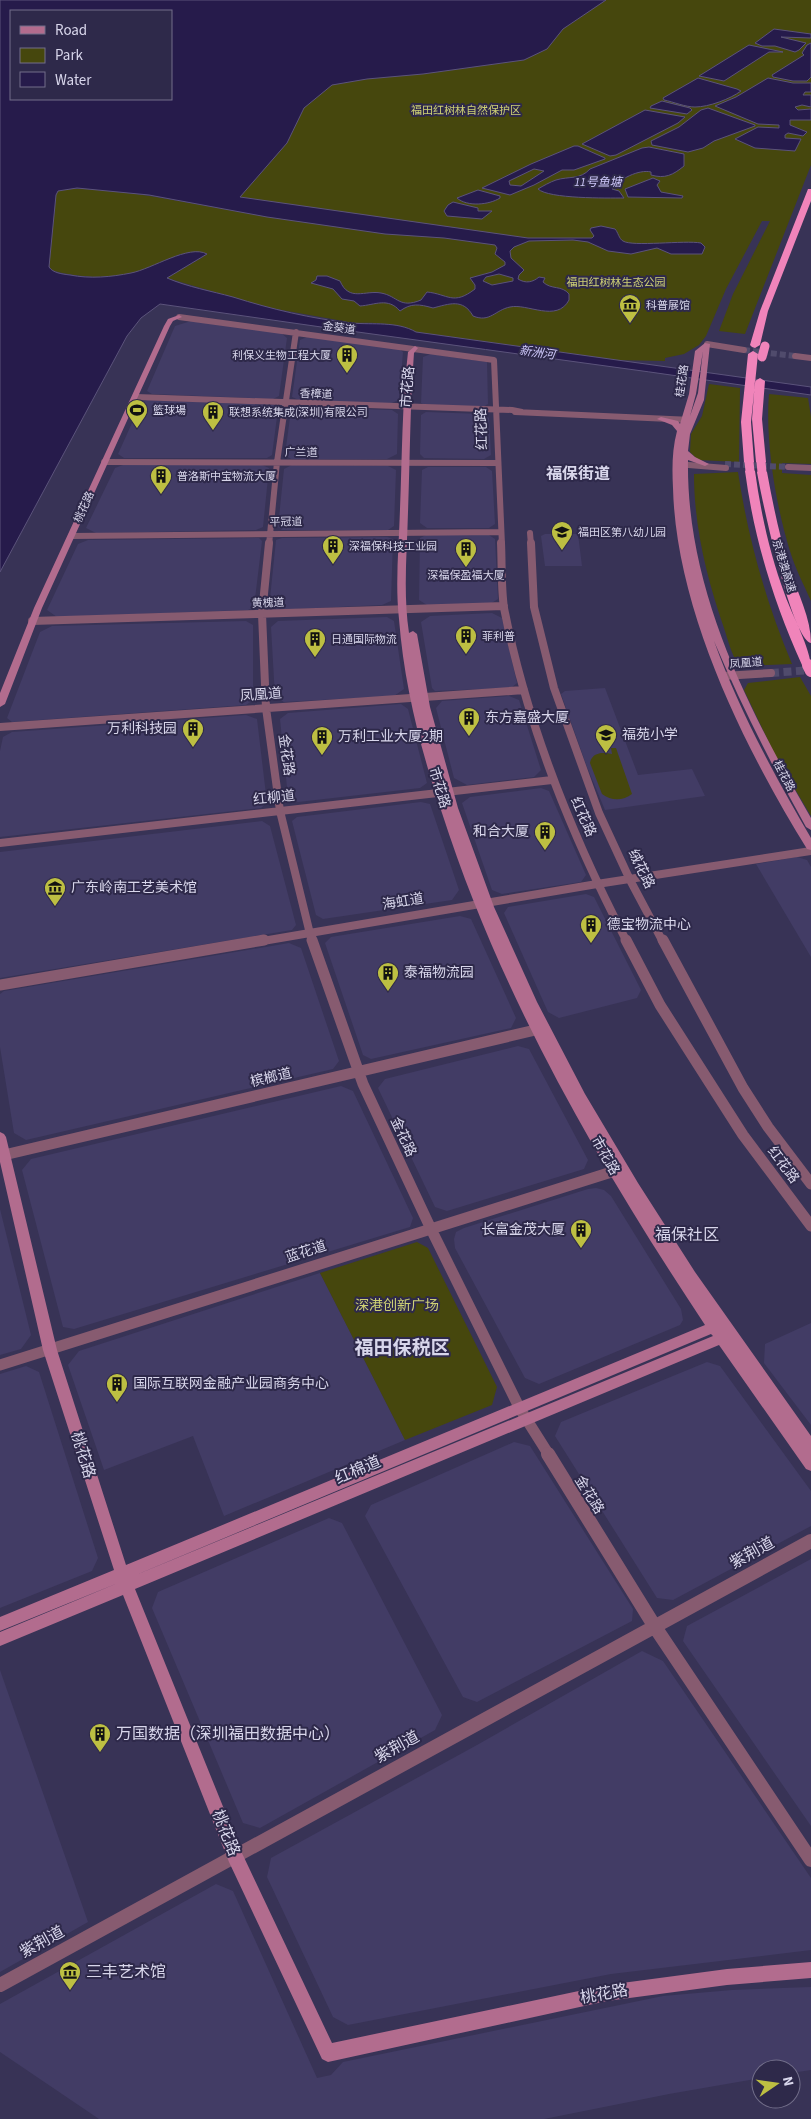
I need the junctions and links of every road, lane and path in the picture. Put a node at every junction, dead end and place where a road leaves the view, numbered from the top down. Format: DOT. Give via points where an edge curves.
graph roads {
  1 [pos="811,191"];
  2 [pos="811,216"];
  3 [pos="179,317"];
  4 [pos="296,332"];
  5 [pos="708,344"];
  6 [pos="415,348"];
  7 [pos="744,350"];
  8 [pos="759,350"];
  9 [pos="795,356"];
  10 [pos="811,358"];
  11 [pos="495,362"];
  12 [pos="753,395"];
  13 [pos="136,397"];
  14 [pos="285,403"];
  15 [pos="409,408"];
  16 [pos="495,410"];
  17 [pos="662,419"];
  18 [pos="688,420"];
  19 [pos="680,430"];
  20 [pos="684,452"];
  21 [pos="104,462"];
  22 [pos="277,462"];
  23 [pos="408,463"];
  24 [pos="497,463"];
  25 [pos="705,465"];
  26 [pos="726,466"];
  27 [pos="682,467"];
  28 [pos="788,468"];
  29 [pos="811,469"];
  30 [pos="407,532"];
  31 [pos="501,532"];
  32 [pos="530,532"];
  33 [pos="269,533"];
  34 [pos="71,536"];
  35 [pos="504,606"];
  36 [pos="406,610"];
  37 [pos="262,614"];
  38 [pos="32,621"];
  39 [pos="811,640"];
  40 [pos="810,668"];
  41 [pos="771,673"];
  42 [pos="733,675"];
  43 [pos="723,676"];
  44 [pos="524,690"];
  45 [pos="419,698"];
  46 [pos="0,704"];
  47 [pos="266,708"];
  48 [pos="0,727"];
  49 [pos="552,780"];
  50 [pos="444,792"];
  51 [pos="280,811"];
  52 [pos="811,827"];
  53 [pos="0,843"];
  54 [pos="811,849"];
  55 [pos="630,880"];
  56 [pos="597,884"];
  57 [pos="483,903"];
  58 [pos="309,932"];
  59 [pos="0,985"];
  60 [pos="540,1029"];
  61 [pos="358,1072"];
  62 [pos="0,1137"];
  63 [pos="4,1155"];
  64 [pos="617,1170"];
  65 [pos="811,1184"];
  66 [pos="811,1226"];
  67 [pos="431,1229"];
  68 [pos="721,1331"];
  69 [pos="50,1350"];
  70 [pos="0,1366"];
  71 [pos="523,1414"];
  72 [pos="811,1447"];
  73 [pos="811,1465"];
  74 [pos="811,1541"];
  75 [pos="124,1580"];
  76 [pos="0,1624"];
  77 [pos="655,1627"];
  78 [pos="0,1639"];
  79 [pos="235,1856"];
  80 [pos="811,1860"];
  81 [pos="811,1970"];
  82 [pos="0,1985"];
  1 -- 8 [label="highway" via="764,311"];
  2 -- 8 [label="highway"];
  3 -- 4 [label="street, 金葵道"];
  3 -- 13 [label="main road, 桃花路" via="168,322"];
  4 -- 6 [label="street, 金葵道"];
  4 -- 14 [label="street, 金花路"];
  5 -- 7 [label="street"];
  5 -- 18 [label="main road, 桂花路" via="701,361 697,389 700,399"];
  6 -- 11 [label="street, 金葵道" via="488,358"];
  6 -- 15 [label="main road, 市花路" via="411,352"];
  8 -- 12 [label="highway"];
  9 -- 10 [label="street"];
  11 -- 16 [label="street, 红花路"];
  12 -- 39 [label="highway, 京港澳高速" via="761,467 775,540"];
  12 -- 40 [label="highway, 京港澳高速" via="746,422 758,524 786,614"];
  13 -- 14 [label="street, 香樟道"];
  13 -- 21 [label="main road, 桃花路"];
  14 -- 15 [label="street, 香樟道"];
  14 -- 22 [label="street, 金花路"];
  15 -- 16 [label="street, 香樟道"];
  15 -- 23 [label="main road, 市花路"];
  16 -- 17 [label="street, 香樟道"];
  16 -- 24 [label="street, 红花路"];
  17 -- 18 [label="street, 香樟道"];
  17 -- 19 [label="main road" via="675,423"];
  18 -- 19 [label="main road, 桂花路"];
  18 -- 20 [label="main road, 桂花路"];
  19 -- 27 [label="main road, 桂花路"];
  20 -- 25 [label="main road"];
  20 -- 27 [label="main road, 桂花路"];
  21 -- 22 [label="street, 广兰道"];
  21 -- 34 [label="main road, 桃花路"];
  22 -- 23 [label="street, 广兰道"];
  22 -- 33 [label="street, 金花路"];
  23 -- 24 [label="street, 广兰道"];
  23 -- 30 [label="main road, 市花路"];
  24 -- 31 [label="street, 红花路"];
  25 -- 26 [label="street"];
  25 -- 27 [label="street"];
  25 -- 27 [label="main road" via="692,470"];
  27 -- 42 [label="main road, 桂花路" via="688,522 698,569"];
  27 -- 43 [label="main road, 桂花路" via="682,538 698,605"];
  28 -- 29 [label="street"];
  30 -- 31 [label="street, 平冠道"];
  30 -- 33 [label="street, 平冠道"];
  30 -- 36 [label="main road, 市花路"];
  31 -- 35 [label="street, 红花路"];
  32 -- 55 [label="street, 绒花路" via="534,607 554,688 587,784"];
  33 -- 34 [label="street, 平冠道"];
  33 -- 37 [label="street, 金花路"];
  34 -- 38 [label="main road, 桃花路"];
  35 -- 36 [label="street, 黄槐道"];
  35 -- 44 [label="street, 红花路"];
  36 -- 37 [label="street, 黄槐道"];
  36 -- 45 [label="main road, 市花路"];
  37 -- 38 [label="street, 黄槐道"];
  37 -- 47 [label="street, 金花路"];
  38 -- 46 [label="main road, 桃花路"];
  41 -- 42 [label="street, 凤凰道"];
  42 -- 43 [label="street, 凤凰道"];
  42 -- 52 [label="main road, 桂花路" via="776,766"];
  43 -- 54 [label="main road, 桂花路" via="761,758"];
  44 -- 45 [label="street, 凤凰道"];
  44 -- 49 [label="street, 红花路"];
  45 -- 47 [label="street, 凤凰道"];
  45 -- 50 [label="main road, 市花路"];
  47 -- 48 [label="street, 凤凰道"];
  47 -- 51 [label="street, 金花路"];
  49 -- 50 [label="street, 红柳道"];
  49 -- 56 [label="street, 红花路"];
  50 -- 51 [label="street, 红柳道"];
  50 -- 57 [label="main road, 市花路"];
  51 -- 53 [label="street, 红柳道"];
  51 -- 58 [label="street, 金花路"];
  54 -- 55 [label="street, 海虹道"];
  55 -- 56 [label="street, 海虹道"];
  55 -- 65 [label="street, 绒花路" via="743,1088"];
  56 -- 57 [label="street, 海虹道"];
  56 -- 66 [label="street, 红花路" via="660,1005 743,1135"];
  57 -- 58 [label="street, 海虹道"];
  57 -- 60 [label="main road, 市花路"];
  58 -- 59 [label="street, 海虹道"];
  58 -- 61 [label="street, 金花路"];
  60 -- 61 [label="street, 槟榔道"];
  60 -- 64 [label="main road, 市花路"];
  61 -- 63 [label="street, 槟榔道"];
  61 -- 67 [label="street, 金花路"];
  62 -- 63 [label="main road, 桃花路"];
  63 -- 69 [label="main road, 桃花路"];
  64 -- 67 [label="street, 蓝花道"];
  64 -- 68 [label="main road, 市花路"];
  67 -- 69 [label="street, 蓝花道"];
  67 -- 71 [label="street, 金花路"];
  68 -- 71 [label="main road, 红棉道"];
  68 -- 72 [label="main road, 市花路"];
  68 -- 73 [label="main road, 市花路"];
  69 -- 70 [label="street, 蓝花道"];
  69 -- 75 [label="main road, 桃花路"];
  71 -- 75 [label="main road, 红棉道"];
  71 -- 77 [label="street, 金花路"];
  74 -- 77 [label="street, 紫荆道"];
  75 -- 76 [label="main road, 红棉道"];
  75 -- 78 [label="main road, 红棉道"];
  75 -- 79 [label="main road, 桃花路"];
  77 -- 79 [label="street, 紫荆道"];
  77 -- 80 [label="street, 金花路"];
  79 -- 81 [label="main road, 桃花路" via="328,2053 608,1993 727,1977"];
  79 -- 82 [label="street, 紫荆道"];
}
